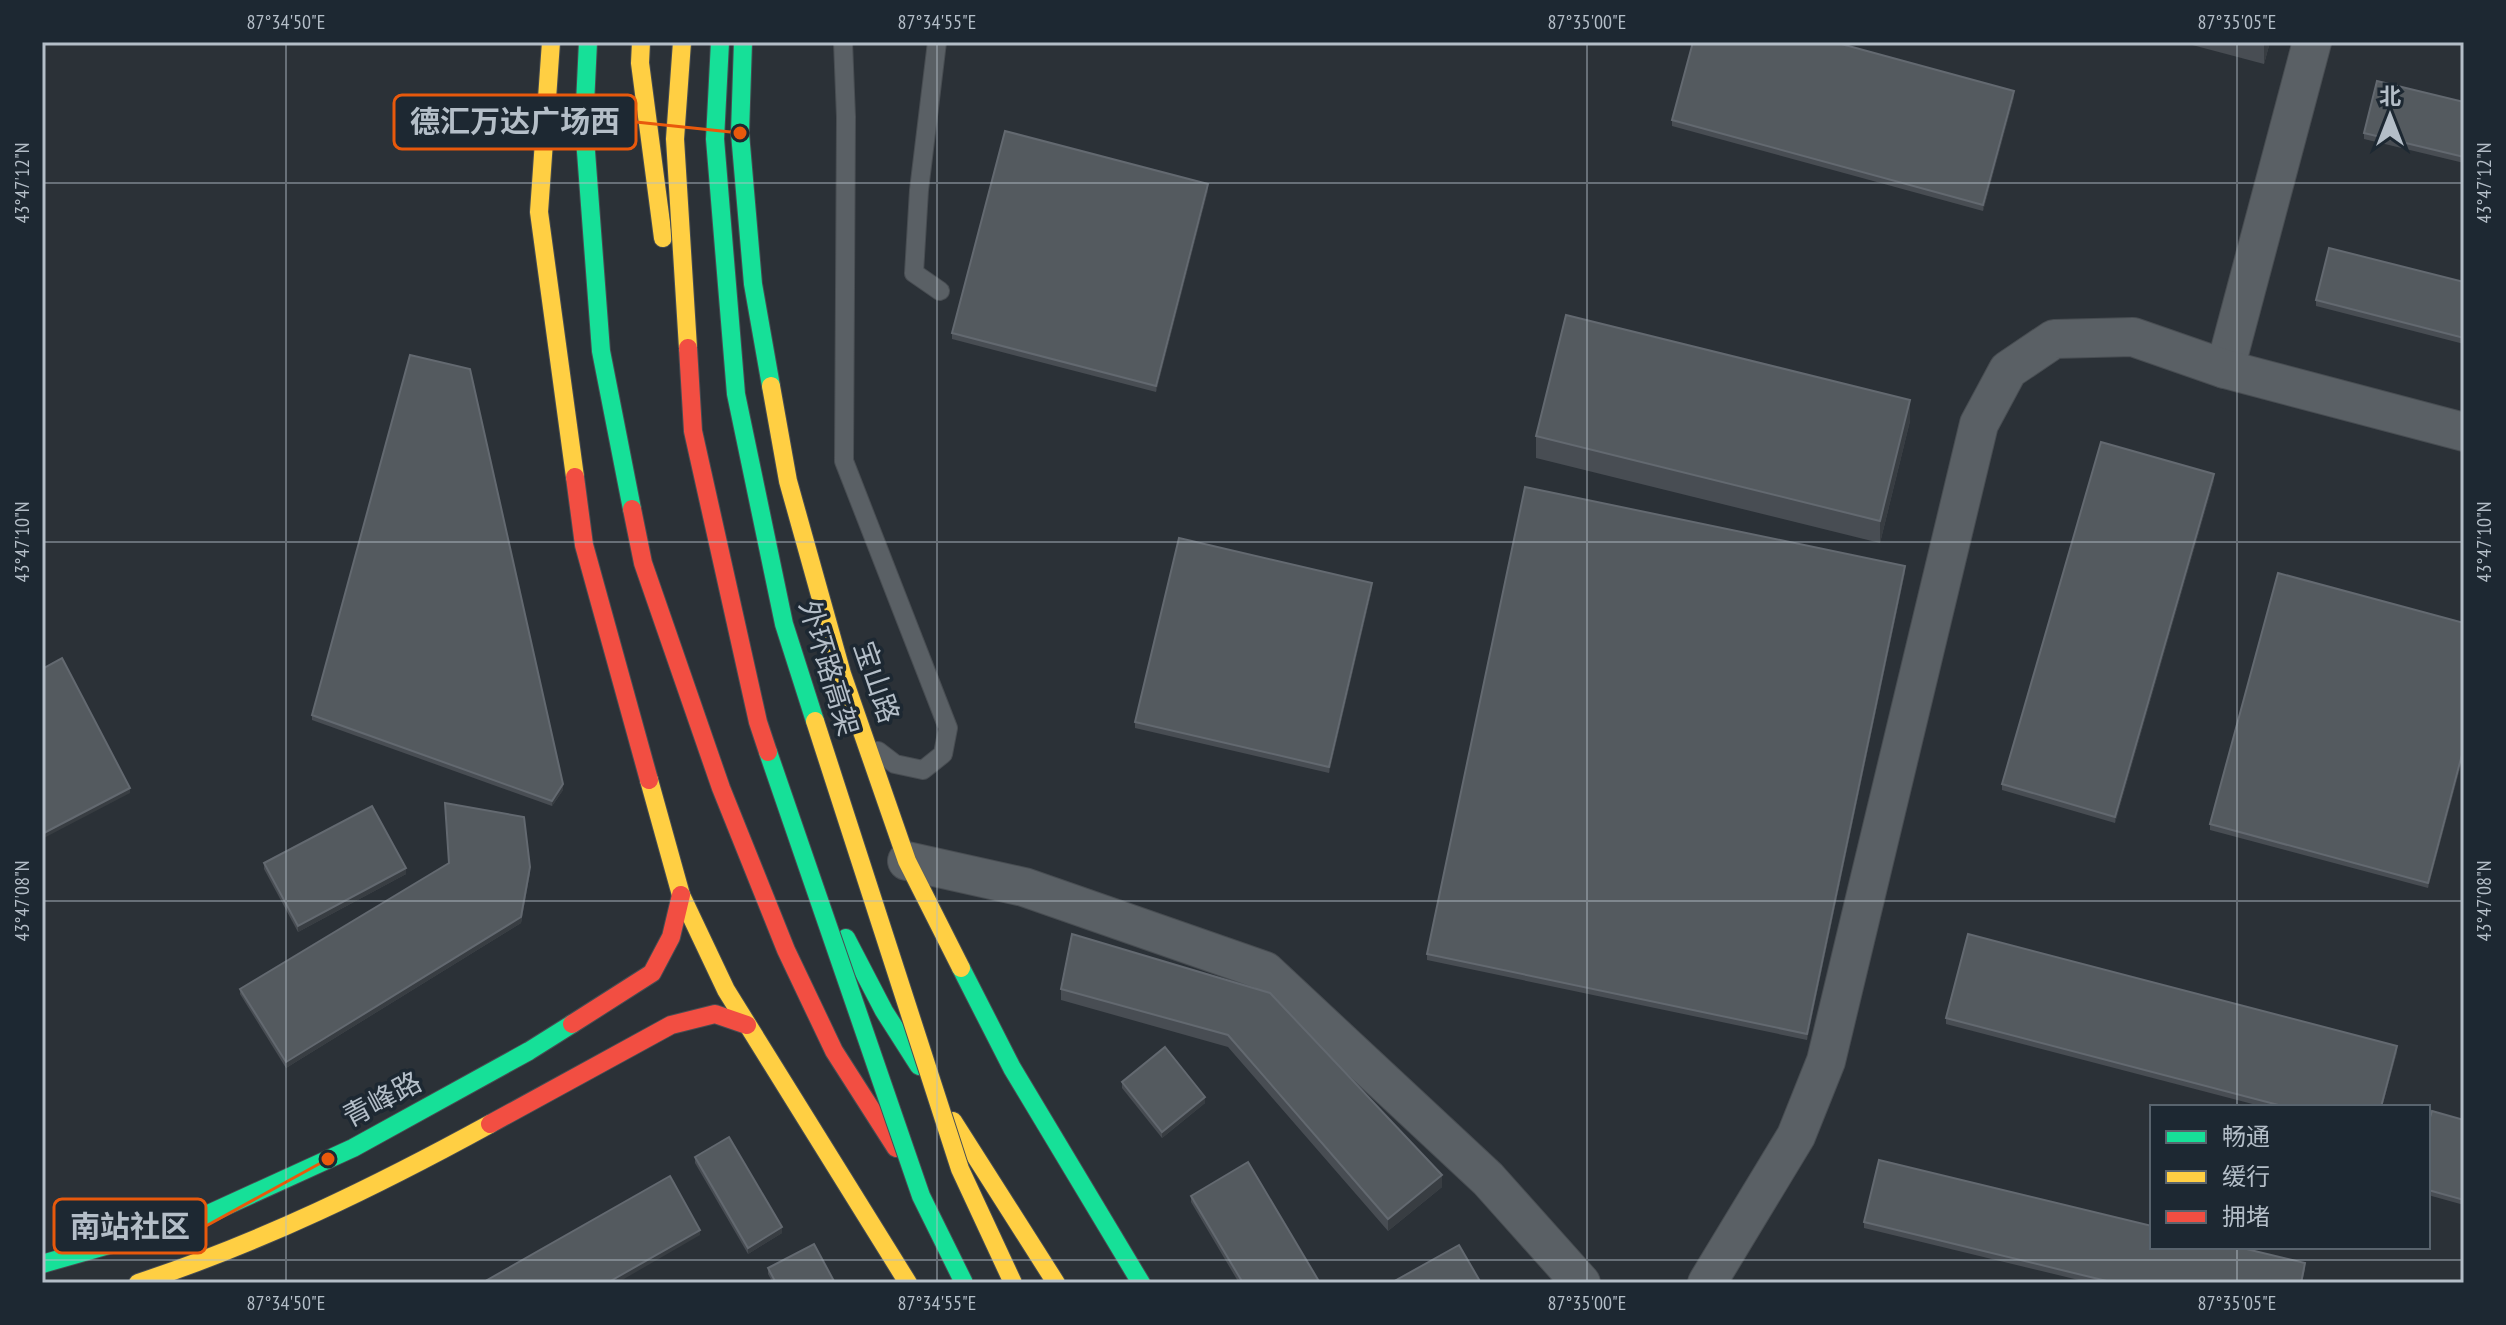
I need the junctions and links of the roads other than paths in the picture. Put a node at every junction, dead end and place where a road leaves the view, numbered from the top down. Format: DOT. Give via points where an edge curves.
graph roads {
  1 [pos="551,42"];
  2 [pos="588,42"];
  3 [pos="641,42"];
  4 [pos="682,42"];
  5 [pos="720,42"];
  6 [pos="743,42"];
  7 [pos="843,42"];
  8 [pos="937,42"];
  9 [pos="2312,42"];
  10 [pos="940,291"];
  11 [pos="2225,369"];
  12 [pos="2464,432"];
  13 [pos="867,741"];
  14 [pos="907,861"];
  15 [pos="681,895"];
  16 [pos="747,1025"];
  17 [pos="193,1221"];
  18 [pos="42,1264"];
  19 [pos="216,1271"];
  20 [pos="138,1283"];
  21 [pos="908,1283"];
  22 [pos="964,1283"];
  23 [pos="980,1283"];
  24 [pos="1013,1283"];
  25 [pos="1056,1283"];
  26 [pos="1141,1283"];
  27 [pos="1581,1283"];
  28 [pos="1707,1283"];
  1 -- 15 [label="main road" via="539,212 584,545"];
  2 -- 23 [label="main road" via="584,125 601,351 643,563 721,788 792,963 834,1051"];
  3 -- 25 [label="main road" via="673,312 777,739 839,925 884,1011"];
  4 -- 22 [label="main road, bridge" via="675,139 693,431 758,722 921,1196"];
  5 -- 24 [label="main road, 外环路高架, bridge" via="715,139 736,394 784,624 960,1169"];
  6 -- 13 [label="main road, 宝山路" via="740,133 745,209 785,466 842,674"];
  7 -- 13 [label="lane" via="844,461 948,728 943,754 923,770 895,764"];
  8 -- 10 [label="lane" via="914,273"];
  9 -- 11 [label="street"];
  11 -- 12 [label="street"];
  11 -- 28 [label="street" via="2133,337 2054,339 2008,370 1979,424 1826,1061 1796,1136"];
  13 -- 14 [label="main road, 宝山路"];
  14 -- 26 [label="main road, 宝山路" via="1012,1068"];
  14 -- 27 [label="street" via="1024,887 1265,971 1488,1179"];
  15 -- 16 [label="main road"];
  15 -- 17 [label="main road, 青峰路" via="671,937 652,973 529,1051 353,1148"];
  16 -- 19 [label="main road" via="715,1014 671,1025"];
  16 -- 21 [label="main road"];
  17 -- 18 [label="main road, 青峰路"];
  17 -- 19 [label="street"];
  19 -- 20 [label="main road"];
}
